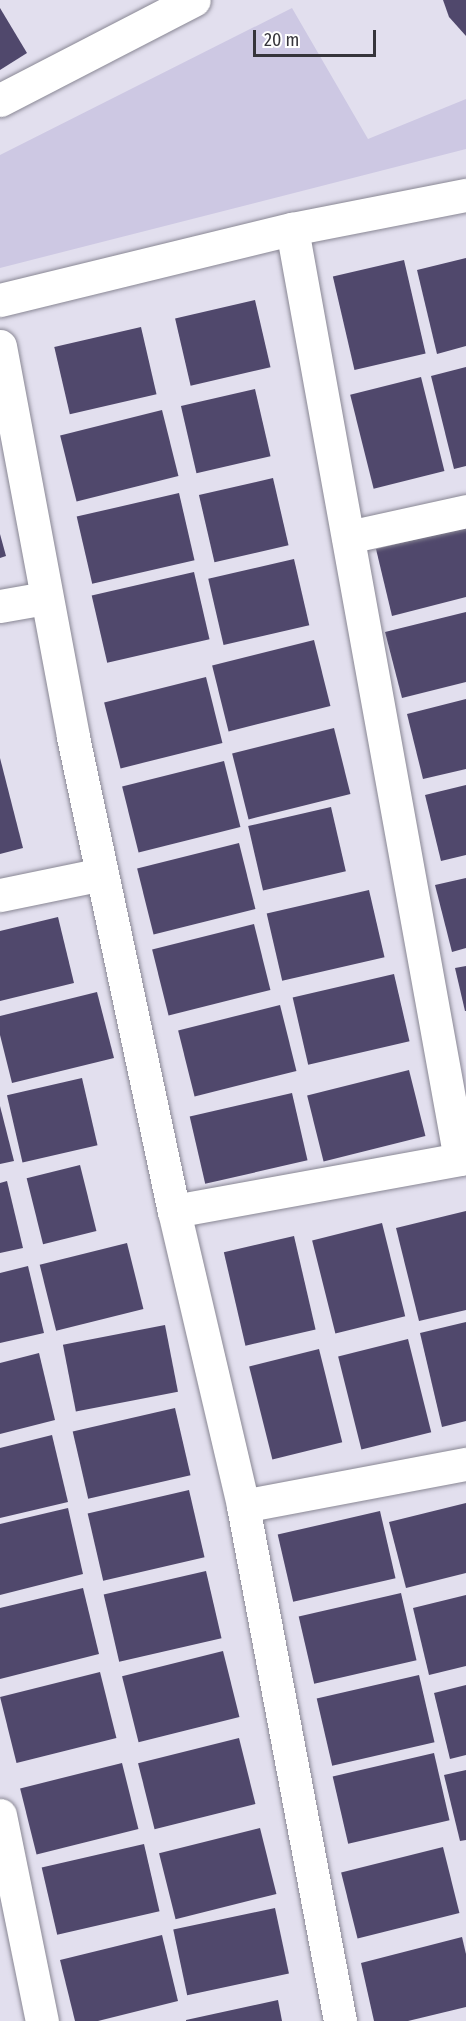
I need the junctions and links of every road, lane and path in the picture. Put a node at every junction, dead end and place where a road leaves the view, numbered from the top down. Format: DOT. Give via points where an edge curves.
graph roads {
  1 [pos="194,0"];
  2 [pos="0,100"];
  3 [pos="466,195"];
  4 [pos="292,229"];
  5 [pos="0,300"];
  6 [pos="0,346"];
  7 [pos="466,511"];
  8 [pos="348,537"];
  9 [pos="45,598"];
  10 [pos="0,606"];
  11 [pos="102,874"];
  12 [pos="0,895"];
  13 [pos="463,1159"];
  14 [pos="174,1211"];
  15 [pos="466,1464"];
  16 [pos="243,1506"];
  17 [pos="0,1815"];
  18 [pos="42,2021"];
  19 [pos="340,2021"];
  1 -- 2 [label="street"];
  3 -- 4 [label="street"];
  4 -- 5 [label="street"];
  4 -- 8 [label="street"];
  6 -- 9 [label="street"];
  7 -- 8 [label="street"];
  8 -- 13 [label="street"];
  9 -- 10 [label="street"];
  9 -- 11 [label="street"];
  11 -- 12 [label="street"];
  11 -- 14 [label="street"];
  13 -- 14 [label="street"];
  14 -- 16 [label="street"];
  15 -- 16 [label="street"];
  16 -- 19 [label="street"];
  17 -- 18 [label="street"];
}
